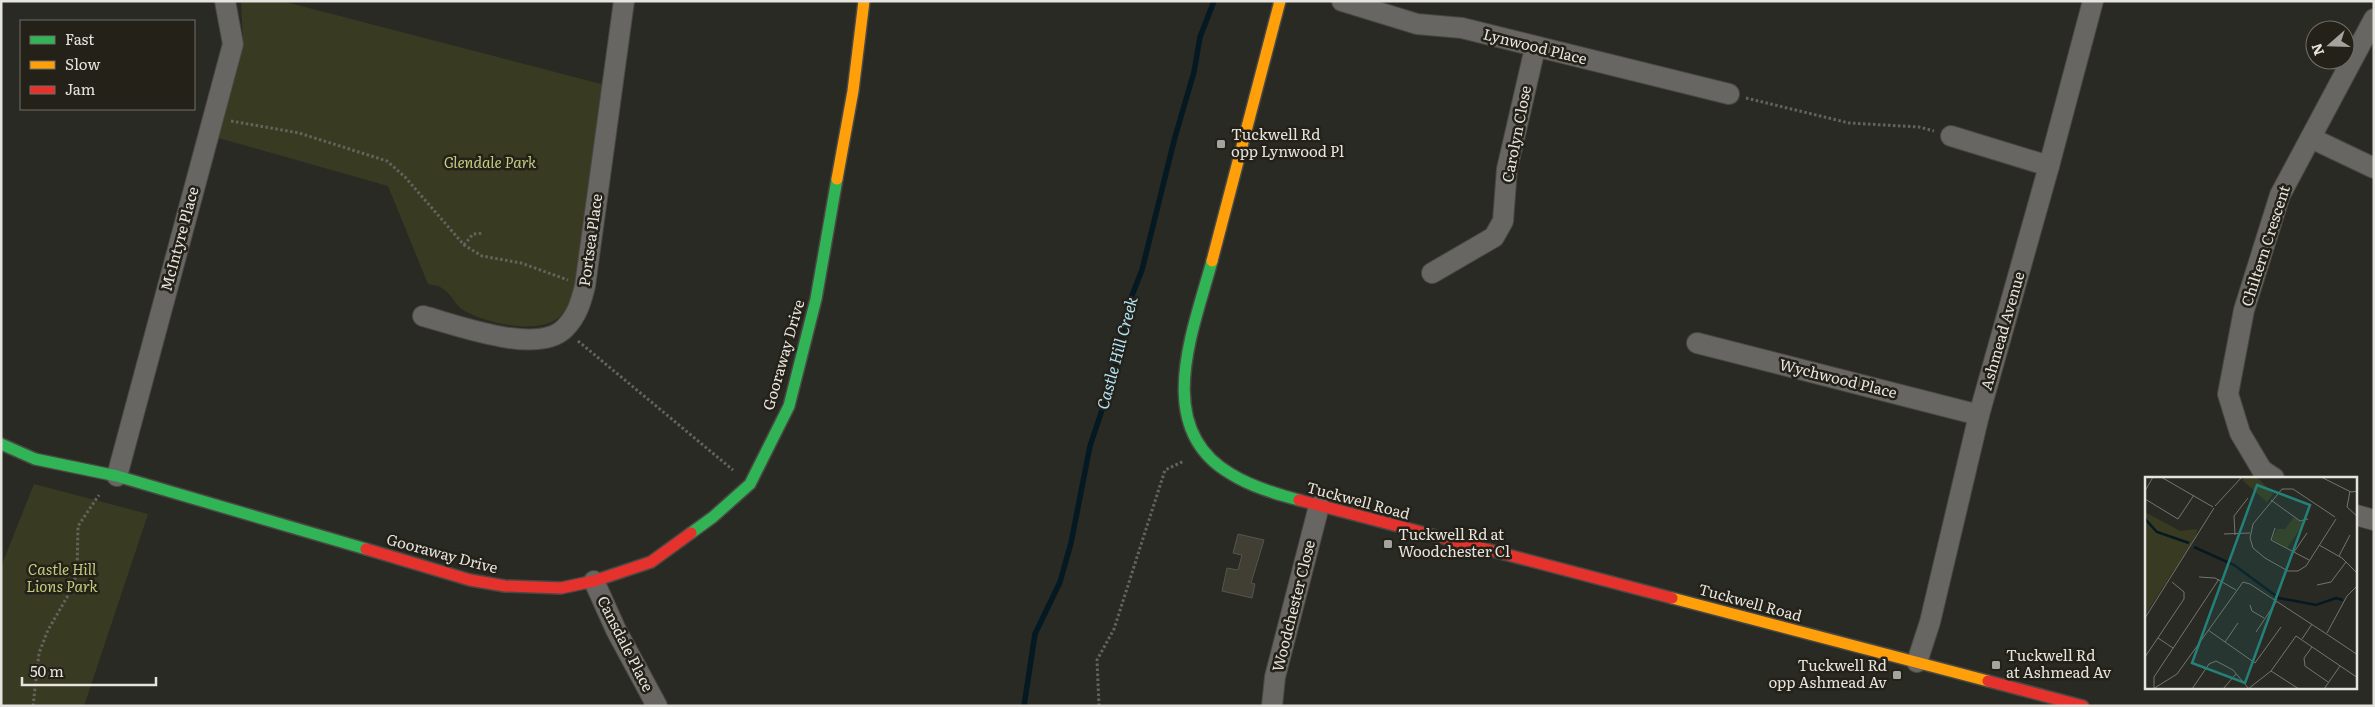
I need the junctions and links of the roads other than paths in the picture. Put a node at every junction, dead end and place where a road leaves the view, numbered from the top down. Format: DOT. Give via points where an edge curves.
graph roads {
  1 [pos="225,1"];
  2 [pos="624,1"];
  3 [pos="864,1"];
  4 [pos="1280,1"];
  5 [pos="1342,1"];
  6 [pos="2093,1"];
  7 [pos="2374,19"];
  8 [pos="1535,48"];
  9 [pos="1729,94"];
  10 [pos="1951,136"];
  11 [pos="2310,138"];
  12 [pos="2049,166"];
  13 [pos="2374,168"];
  14 [pos="1432,274"];
  15 [pos="423,316"];
  16 [pos="1697,343"];
  17 [pos="1979,415"];
  18 [pos="1,444"];
  19 [pos="117,476"];
  20 [pos="2272,477"];
  21 [pos="1319,506"];
  22 [pos="2358,516"];
  23 [pos="2374,520"];
  24 [pos="594,581"];
  25 [pos="1917,662"];
  26 [pos="657,706"];
  27 [pos="1272,706"];
  28 [pos="2083,706"];
  1 -- 19 [label="street, McIntyre Place" via="233,44"];
  2 -- 15 [label="street, Portsea Place" via="585,286 579,308 564,329 542,339 515,340"];
  3 -- 24 [label="street, Gooraway Drive" via="853,91 816,300 789,406 750,484 713,517 650,562"];
  4 -- 21 [label="street, Tuckwell Road" via="1186,361 1183,395 1191,429 1203,452 1224,471 1251,486"];
  5 -- 8 [label="street, Lynwood Place" via="1417,24 1462,28"];
  6 -- 12 [label="street, Ashmead Avenue"];
  7 -- 11 [label="street, Chiltern Crescent"];
  8 -- 9 [label="street, Lynwood Place"];
  8 -- 14 [label="street, Carolyn Close" via="1507,169 1503,222 1494,237"];
  10 -- 12 [label="street"];
  11 -- 13 [label="street"];
  11 -- 20 [label="street, Chiltern Crescent" via="2280,195 2244,310 2228,394 2240,433 2262,470"];
  12 -- 17 [label="street, Ashmead Avenue"];
  16 -- 17 [label="street, Wychwood Place"];
  17 -- 25 [label="street, Ashmead Avenue" via="1930,622"];
  18 -- 19 [label="street, Gooraway Drive" via="35,459"];
  19 -- 24 [label="street, Gooraway Drive" via="470,580 505,586 562,588"];
  21 -- 25 [label="street, Tuckwell Road"];
  21 -- 27 [label="street, Woodchester Close" via="1275,677"];
  22 -- 23 [label="street"];
  24 -- 26 [label="street, Cansdale Place"];
  25 -- 28 [label="street, Tuckwell Road"];
}
